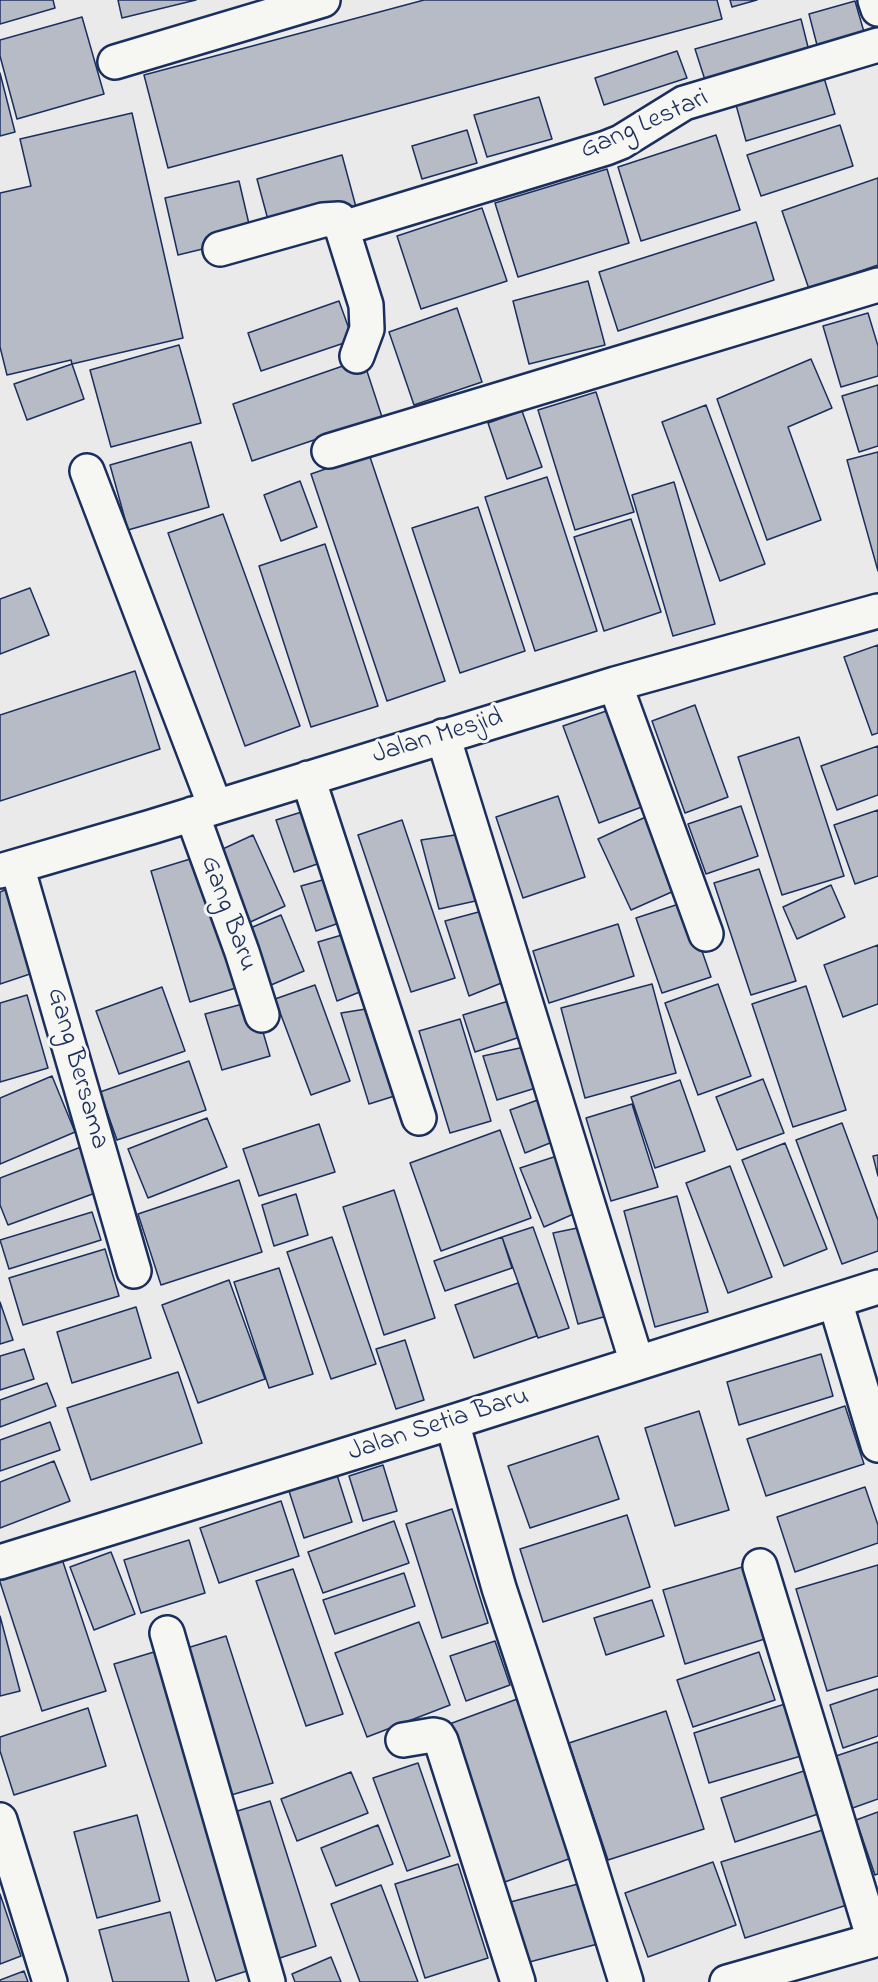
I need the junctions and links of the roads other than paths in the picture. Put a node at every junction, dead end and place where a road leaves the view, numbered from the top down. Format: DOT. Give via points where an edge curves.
graph roads {
  1 [pos="322,0"];
  2 [pos="875,0"];
  3 [pos="878,9"];
  4 [pos="878,45"];
  5 [pos="115,62"];
  6 [pos="343,228"];
  7 [pos="220,249"];
  8 [pos="878,285"];
  9 [pos="357,356"];
  10 [pos="329,451"];
  11 [pos="87,471"];
  12 [pos="878,611"];
  13 [pos="615,684"];
  14 [pos="443,736"];
  15 [pos="308,778"];
  16 [pos="203,810"];
  17 [pos="9,869"];
  18 [pos="706,934"];
  19 [pos="262,1015"];
  20 [pos="419,1118"];
  21 [pos="134,1271"];
  22 [pos="878,1287"];
  23 [pos="835,1301"];
  24 [pos="637,1362"];
  25 [pos="452,1422"];
  26 [pos="878,1444"];
  27 [pos="0,1562"];
  28 [pos="760,1566"];
  29 [pos="167,1633"];
  30 [pos="403,1740"];
  31 [pos="0,1820"];
  32 [pos="876,1940"];
  33 [pos="50,1982"];
  34 [pos="268,1982"];
  35 [pos="518,1982"];
  36 [pos="626,1982"];
  37 [pos="727,1982"];
  1 -- 5 [label="street"];
  2 -- 3 [label="street"];
  4 -- 6 [label="street, Gang Lestari" via="684,103 606,148"];
  6 -- 7 [label="street" via="339,219 334,218"];
  6 -- 9 [label="street" via="366,305 367,329"];
  8 -- 10 [label="street"];
  11 -- 16 [label="street, Gang Baru"];
  12 -- 13 [label="street, Jalan Mesjid"];
  13 -- 14 [label="street, Jalan Mesjid"];
  13 -- 18 [label="street"];
  14 -- 15 [label="street, Jalan Mesjid"];
  14 -- 24 [label="street"];
  15 -- 16 [label="street, Jalan Mesjid"];
  15 -- 20 [label="street"];
  16 -- 17 [label="street, Jalan Mesjid"];
  16 -- 19 [label="street, Gang Baru"];
  17 -- 21 [label="street, Gang Bersama"];
  22 -- 23 [label="street, Jalan Setia Baru"];
  23 -- 24 [label="street, Jalan Setia Baru"];
  23 -- 26 [label="street"];
  24 -- 25 [label="street, Jalan Setia Baru"];
  25 -- 27 [label="street, Jalan Setia Baru"];
  25 -- 36 [label="street" via="499,1588"];
  28 -- 32 [label="street"];
  29 -- 34 [label="street"];
  30 -- 35 [label="street" via="438,1736 441,1741"];
  31 -- 33 [label="street"];
  32 -- 37 [label="street"];
}
